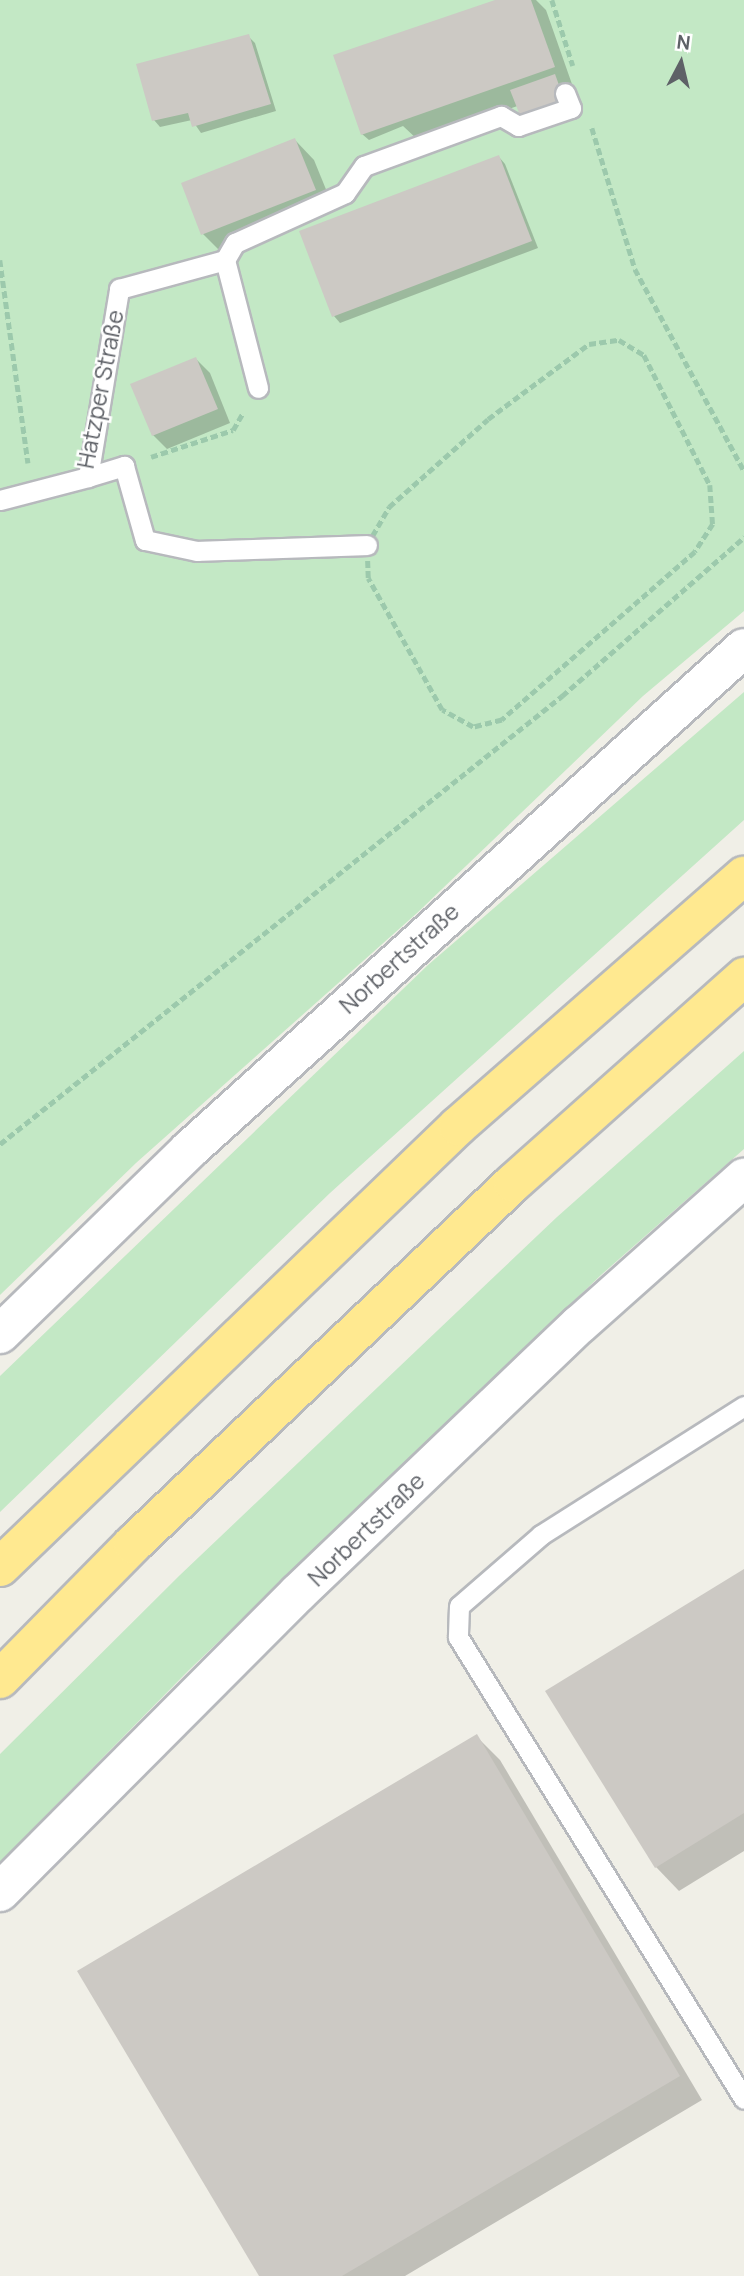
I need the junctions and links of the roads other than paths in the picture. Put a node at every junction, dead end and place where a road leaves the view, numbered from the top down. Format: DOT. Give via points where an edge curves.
graph roads {
  1 [pos="571,85"];
  2 [pos="225,260"];
  3 [pos="258,388"];
  4 [pos="88,477"];
  5 [pos="0,500"];
  6 [pos="367,545"];
  7 [pos="744,648"];
  8 [pos="744,876"];
  9 [pos="744,977"];
  10 [pos="744,1178"];
  11 [pos="0,1334"];
  12 [pos="744,1406"];
  13 [pos="0,1567"];
  14 [pos="0,1679"];
  15 [pos="0,1892"];
  16 [pos="744,2099"];
  1 -- 2 [label="lane" via="571,108 518,126 501,116 364,166 345,193 235,243"];
  2 -- 3 [label="lane"];
  2 -- 4 [label="lane, Hatzper Straße" via="119,289"];
  4 -- 5 [label="lane, Hatzper Straße"];
  4 -- 6 [label="lane" via="124,466 145,540 197,551"];
  7 -- 11 [label="main road, Norbertstraße" via="189,1150"];
  8 -- 13 [label="highway" via="458,1126"];
  9 -- 14 [label="highway" via="513,1183 133,1544"];
  10 -- 15 [label="main road, Norbertstraße" via="580,1324 297,1594"];
  12 -- 16 [label="lane" via="541,1535 459,1605 458,1637"];
}
